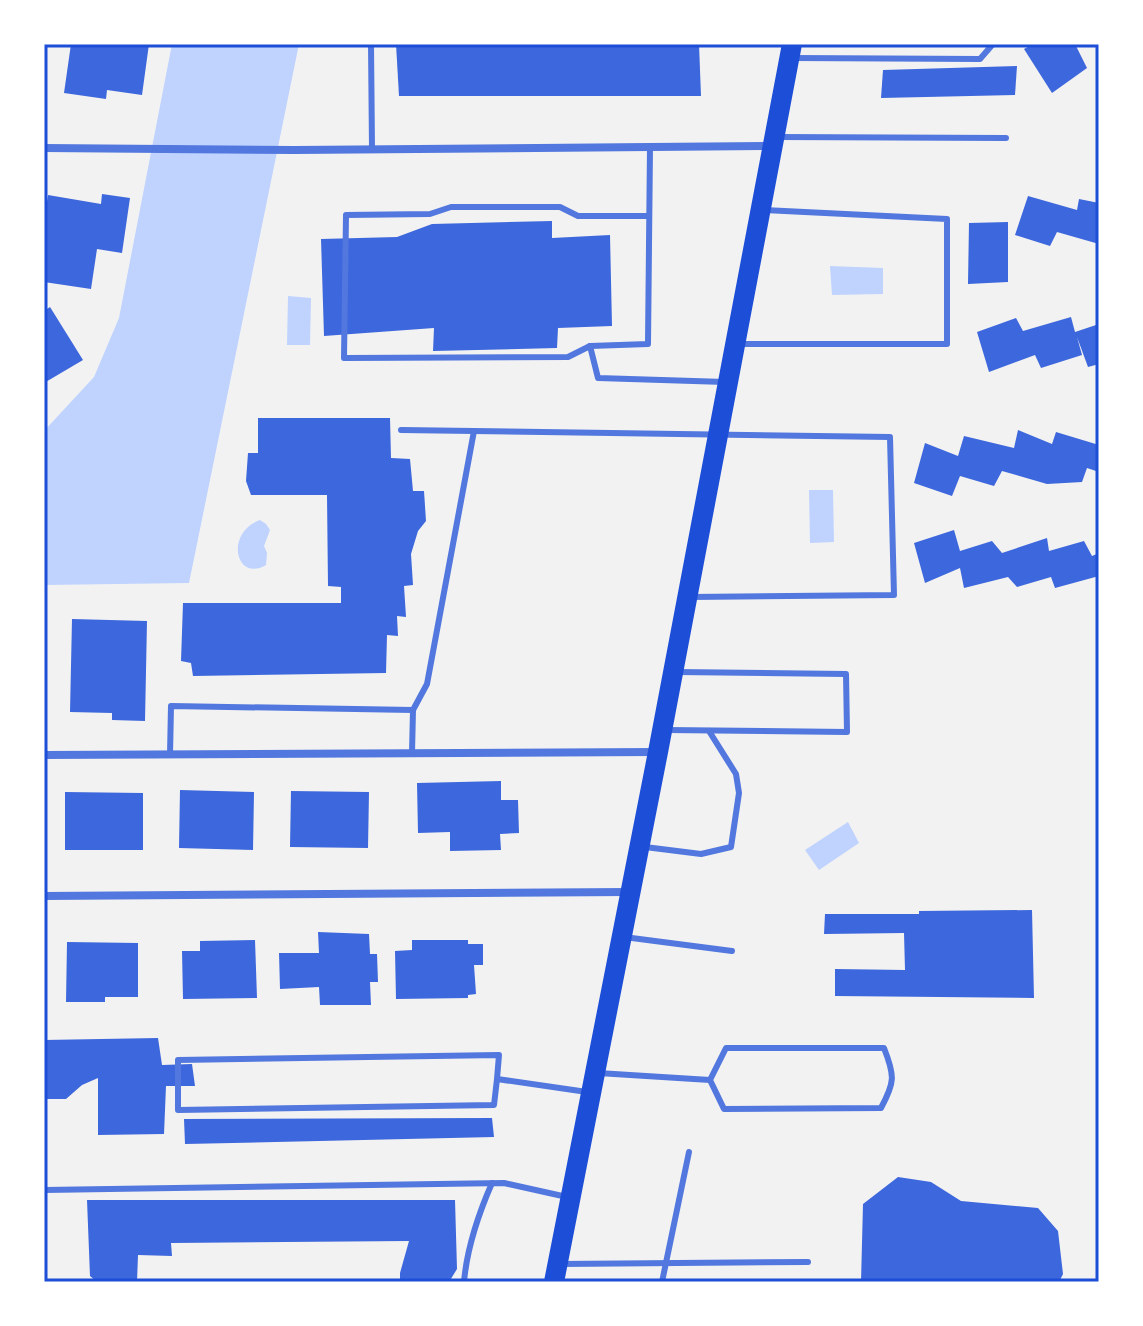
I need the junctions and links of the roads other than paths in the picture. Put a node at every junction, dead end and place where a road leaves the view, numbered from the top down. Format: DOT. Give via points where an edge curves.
graph roads {
  1 [pos="371,44"];
  2 [pos="993,44"];
  3 [pos="791,51"];
  4 [pos="1006,138"];
  5 [pos="773,141"];
  6 [pos="650,147"];
  7 [pos="44,148"];
  8 [pos="372,149"];
  9 [pos="760,210"];
  10 [pos="649,216"];
  11 [pos="735,344"];
  12 [pos="590,346"];
  13 [pos="728,383"];
  14 [pos="401,430"];
  15 [pos="474,431"];
  16 [pos="718,434"];
  17 [pos="687,597"];
  18 [pos="673,672"];
  19 [pos="413,710"];
  20 [pos="662,730"];
  21 [pos="709,731"];
  22 [pos="658,752"];
  23 [pos="412,753"];
  24 [pos="44,755"];
  25 [pos="170,755"];
  26 [pos="639,846"];
  27 [pos="629,892"];
  28 [pos="44,896"];
  29 [pos="620,937"];
  30 [pos="732,951"];
  31 [pos="497,1079"];
  32 [pos="710,1080"];
  33 [pos="592,1083"];
  34 [pos="689,1152"];
  35 [pos="492,1183"];
  36 [pos="44,1190"];
  37 [pos="570,1198"];
  38 [pos="808,1262"];
  39 [pos="667,1264"];
  40 [pos="556,1273"];
  41 [pos="464,1282"];
  42 [pos="662,1282"];
  1 -- 8 [label="lane"];
  2 -- 3 [label="lane" via="980,59"];
  3 -- 5 [label="main road"];
  4 -- 5 [label="lane"];
  5 -- 6 [label="street"];
  5 -- 9 [label="main road"];
  6 -- 8 [label="street"];
  6 -- 10 [label="lane"];
  7 -- 8 [label="street"];
  9 -- 11 [label="main road"];
  9 -- 11 [label="lane" via="947,219 947,344"];
  10 -- 12 [label="lane" via="648,344"];
  10 -- 12 [label="lane" via="578,216 560,207 451,207 430,214 346,215 344,358 568,357"];
  11 -- 13 [label="main road"];
  12 -- 13 [label="lane" via="598,378"];
  13 -- 16 [label="main road"];
  14 -- 15 [label="lane"];
  15 -- 16 [label="lane"];
  15 -- 19 [label="lane" via="427,684"];
  16 -- 17 [label="main road"];
  16 -- 17 [label="lane" via="890,437 894,595"];
  17 -- 18 [label="main road"];
  18 -- 20 [label="main road"];
  18 -- 21 [label="lane" via="846,674 847,732"];
  19 -- 23 [label="lane"];
  19 -- 25 [label="lane" via="171,706"];
  20 -- 21 [label="lane"];
  20 -- 22 [label="main road"];
  21 -- 26 [label="lane" via="736,774 739,793 731,847 701,854"];
  22 -- 23 [label="street"];
  22 -- 26 [label="main road"];
  23 -- 25 [label="street"];
  24 -- 25 [label="street"];
  26 -- 27 [label="main road"];
  27 -- 28 [label="street"];
  27 -- 29 [label="main road"];
  29 -- 30 [label="lane"];
  29 -- 33 [label="main road"];
  31 -- 31 [label="lane" via="499,1055 178,1060 178,1110 494,1105"];
  31 -- 33 [label="lane"];
  32 -- 32 [label="lane" via="724,1109 881,1108 892,1087 892,1068 884,1048 726,1048"];
  32 -- 33 [label="lane"];
  33 -- 37 [label="main road"];
  34 -- 39 [label="lane"];
  35 -- 36 [label="lane"];
  35 -- 37 [label="lane"];
  35 -- 41 [label="lane" via="477,1218"];
  37 -- 40 [label="main road"];
  38 -- 39 [label="lane"];
  39 -- 40 [label="lane"];
  39 -- 42 [label="lane"];
}
